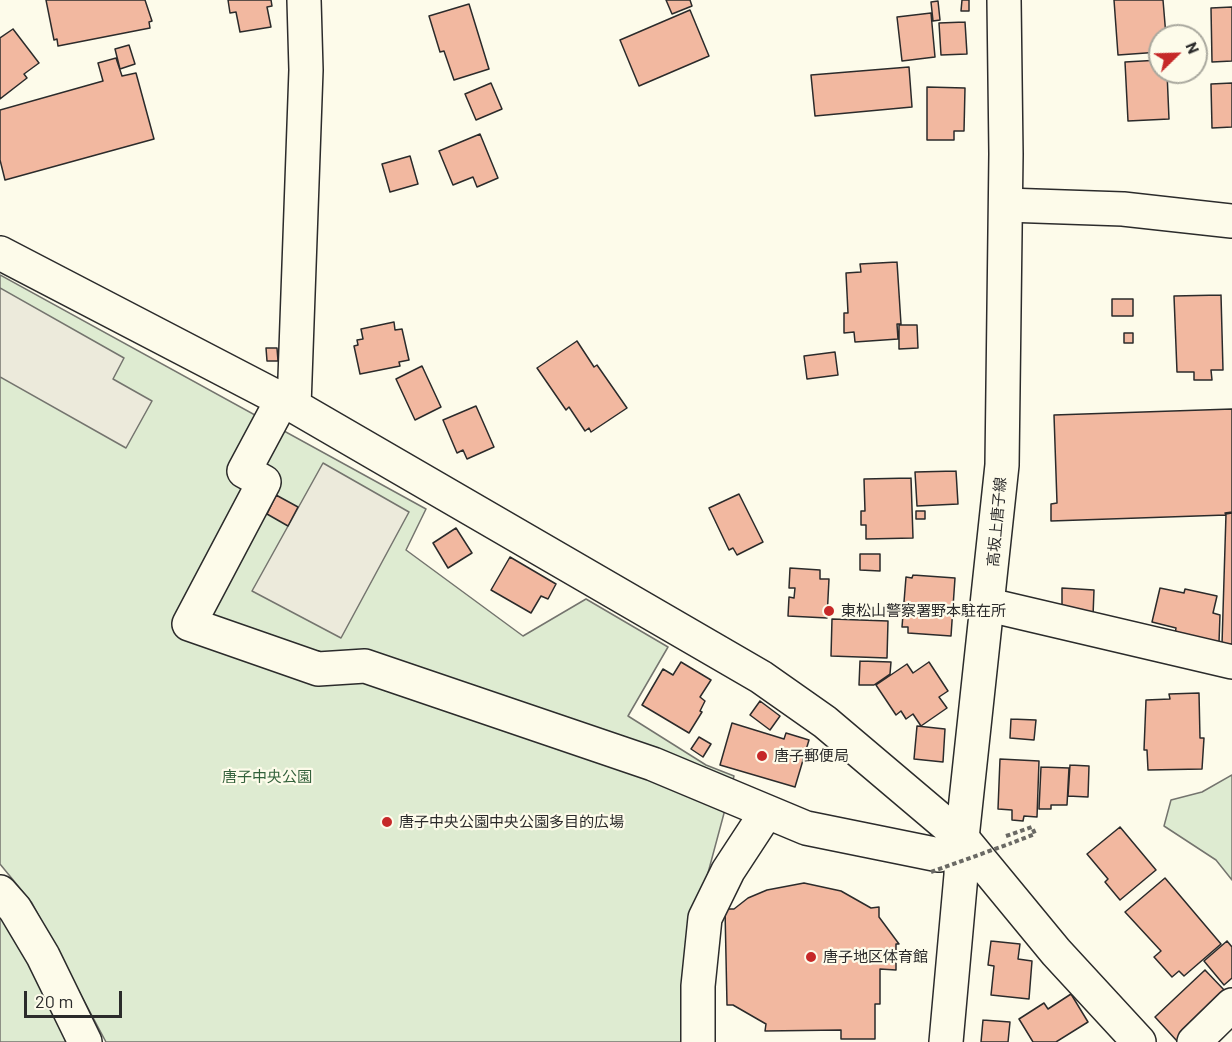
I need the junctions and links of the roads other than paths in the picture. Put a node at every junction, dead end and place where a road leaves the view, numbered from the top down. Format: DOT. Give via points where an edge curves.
graph roads {
  1 [pos="304,0"];
  2 [pos="1004,0"];
  3 [pos="1006,205"];
  4 [pos="1232,221"];
  5 [pos="0,253"];
  6 [pos="288,403"];
  7 [pos="989,605"];
  8 [pos="1232,662"];
  9 [pos="766,813"];
  10 [pos="944,855"];
  11 [pos="0,892"];
  12 [pos="1232,1005"];
  13 [pos="85,1042"];
  14 [pos="698,1042"];
  15 [pos="946,1042"];
  16 [pos="1139,1042"];
  17 [pos="1194,1042"];
  1 -- 6 [label="street" via="306,70"];
  2 -- 3 [label="street, 高坂上唐子線"];
  3 -- 4 [label="street" via="1123,209"];
  3 -- 7 [label="street, 高坂上唐子線" via="1002,465"];
  5 -- 6 [label="street"];
  6 -- 9 [label="street" via="244,471 264,482 189,624 318,669 365,666 653,764"];
  6 -- 10 [label="street" via="761,677 825,722"];
  7 -- 8 [label="street"];
  7 -- 10 [label="street, 高坂上唐子線"];
  9 -- 10 [label="street" via="806,828"];
  9 -- 14 [label="street" via="728,871 705,918 698,986"];
  10 -- 15 [label="street, 高坂上唐子線"];
  10 -- 16 [label="street" via="1056,952"];
  11 -- 13 [label="street" via="15,909 42,956"];
  12 -- 17 [label="street"];
}
